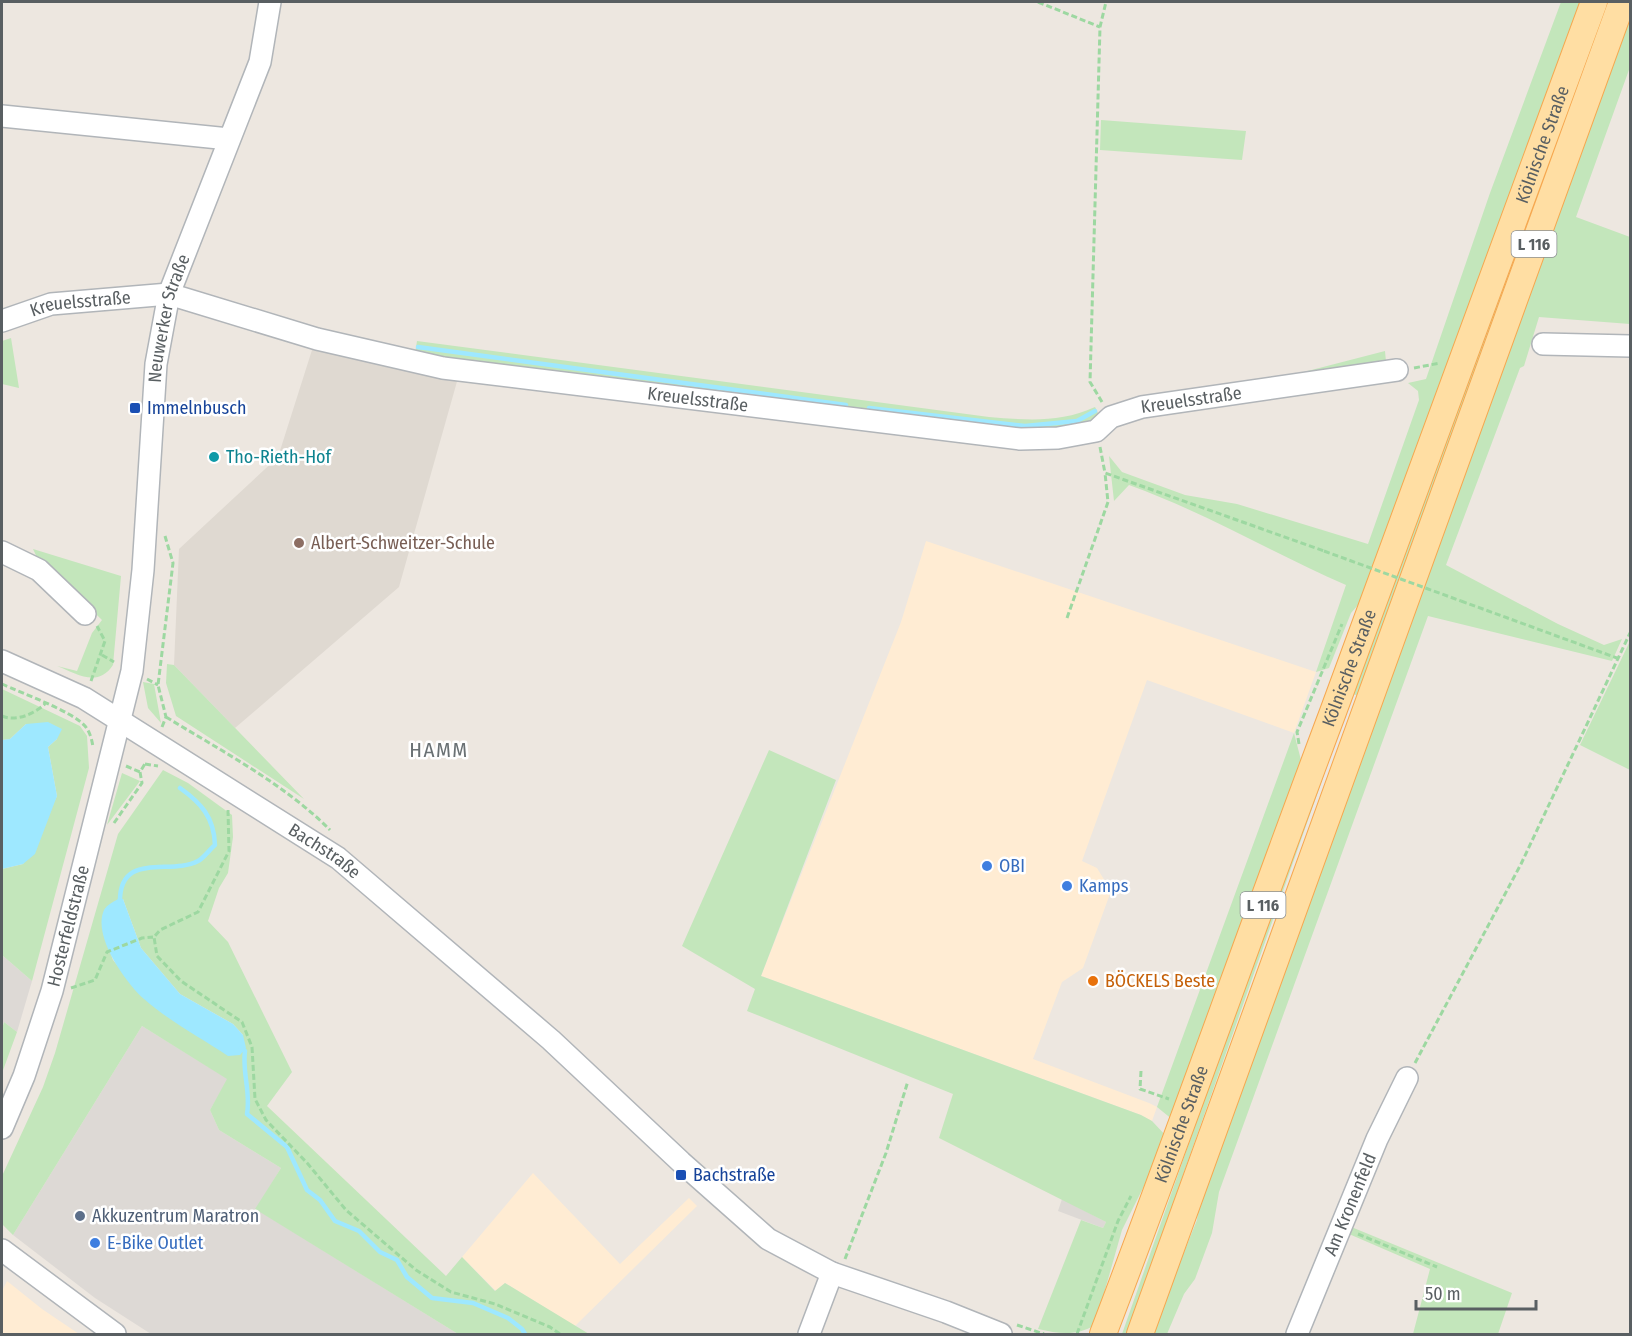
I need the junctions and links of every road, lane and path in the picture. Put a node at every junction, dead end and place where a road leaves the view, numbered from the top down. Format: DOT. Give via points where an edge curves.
graph roads {
  1 [pos="270,2"];
  2 [pos="1038,2"];
  3 [pos="1106,2"];
  4 [pos="1594,2"];
  5 [pos="1622,2"];
  6 [pos="1100,27"];
  7 [pos="2,116"];
  8 [pos="229,139"];
  9 [pos="169,294"];
  10 [pos="2,321"];
  11 [pos="1543,344"];
  12 [pos="1630,346"];
  13 [pos="1440,363"];
  14 [pos="1397,370"];
  15 [pos="1104,424"];
  16 [pos="1106,473"];
  17 [pos="163,531"];
  18 [pos="2,552"];
  19 [pos="85,614"];
  20 [pos="1067,618"];
  21 [pos="1630,633"];
  22 [pos="1617,658"];
  23 [pos="2,661"];
  24 [pos="2,684"];
  25 [pos="84,698"];
  26 [pos="45,704"];
  27 [pos="2,716"];
  28 [pos="166,717"];
  29 [pos="121,721"];
  30 [pos="156,742"];
  31 [pos="110,759"];
  32 [pos="140,772"];
  33 [pos="229,807"];
  34 [pos="111,828"];
  35 [pos="337,838"];
  36 [pos="154,937"];
  37 [pos="52,991"];
  38 [pos="1141,1071"];
  39 [pos="1407,1078"];
  40 [pos="908,1081"];
  41 [pos="1174,1101"];
  42 [pos="2,1128"];
  43 [pos="1339,1227"];
  44 [pos="2,1250"];
  45 [pos="1437,1267"];
  46 [pos="832,1273"];
  47 [pos="1007,1329"];
  48 [pos="115,1335"];
  49 [pos="560,1335"];
  50 [pos="809,1335"];
  51 [pos="1044,1335"];
  52 [pos="1103,1335"];
  53 [pos="1140,1335"];
  54 [pos="1297,1335"];
  1 -- 8 [label="street, Neuwerker Straße" via="260,62"];
  2 -- 6 [label="path"];
  3 -- 6 [label="path"];
  4 -- 52 [label="main road, Kölnische Straße / L 116"];
  5 -- 53 [label="main road, Kölnische Straße / L 116"];
  6 -- 15 [label="path" via="1090,382"];
  7 -- 8 [label="street"];
  8 -- 9 [label="street, Neuwerker Straße"];
  9 -- 10 [label="street, Kreuelsstraße" via="51,304"];
  9 -- 15 [label="street, Kreuelsstraße" via="317,339 443,368 1020,439 1058,438"];
  9 -- 29 [label="street, Neuwerker Straße" via="156,364 143,570 132,671"];
  11 -- 12 [label="street"];
  13 -- 14 [label="path"];
  14 -- 15 [label="street, Kreuelsstraße" via="1142,407"];
  15 -- 16 [label="path"];
  16 -- 20 [label="path" via="1108,502"];
  16 -- 22 [label="path, bridge"];
  17 -- 28 [label="path" via="173,563 158,685"];
  18 -- 19 [label="street" via="39,570"];
  19 -- 25 [label="path" via="105,641"];
  21 -- 22 [label="path"];
  22 -- 39 [label="path" via="1521,864"];
  23 -- 25 [label="street, Bachstraße"];
  24 -- 26 [label="path"];
  25 -- 29 [label="street, Bachstraße"];
  26 -- 27 [label="path" via="10,720"];
  26 -- 31 [label="path" via="85,726 93,751"];
  28 -- 30 [label="path"];
  28 -- 35 [label="path" via="255,772 318,818"];
  29 -- 30 [label="street, Bachstraße"];
  29 -- 31 [label="street, Hosterfeldstraße"];
  30 -- 32 [label="path"];
  30 -- 46 [label="street, Bachstraße" via="338,858 551,1040 753,1226 805,1261"];
  31 -- 32 [label="path"];
  31 -- 37 [label="street, Hosterfeldstraße"];
  32 -- 34 [label="path" via="142,783"];
  33 -- 36 [label="path" via="229,851 198,912 160,930"];
  36 -- 37 [label="path" via="107,952 95,980"];
  36 -- 49 [label="path" via="157,956 181,981 242,1022 252,1047 255,1099 266,1120 346,1210 417,1270 451,1292 495,1304"];
  37 -- 42 [label="street, Hosterfeldstraße"];
  38 -- 41 [label="path" via="1140,1089"];
  39 -- 43 [label="street, Am Kronenfeld"];
  40 -- 46 [label="path" via="847,1256"];
  43 -- 45 [label="path"];
  43 -- 54 [label="street, Am Kronenfeld"];
  44 -- 48 [label="street"];
  46 -- 47 [label="street, Bachstraße"];
  46 -- 50 [label="street"];
  47 -- 51 [label="path"];
}
